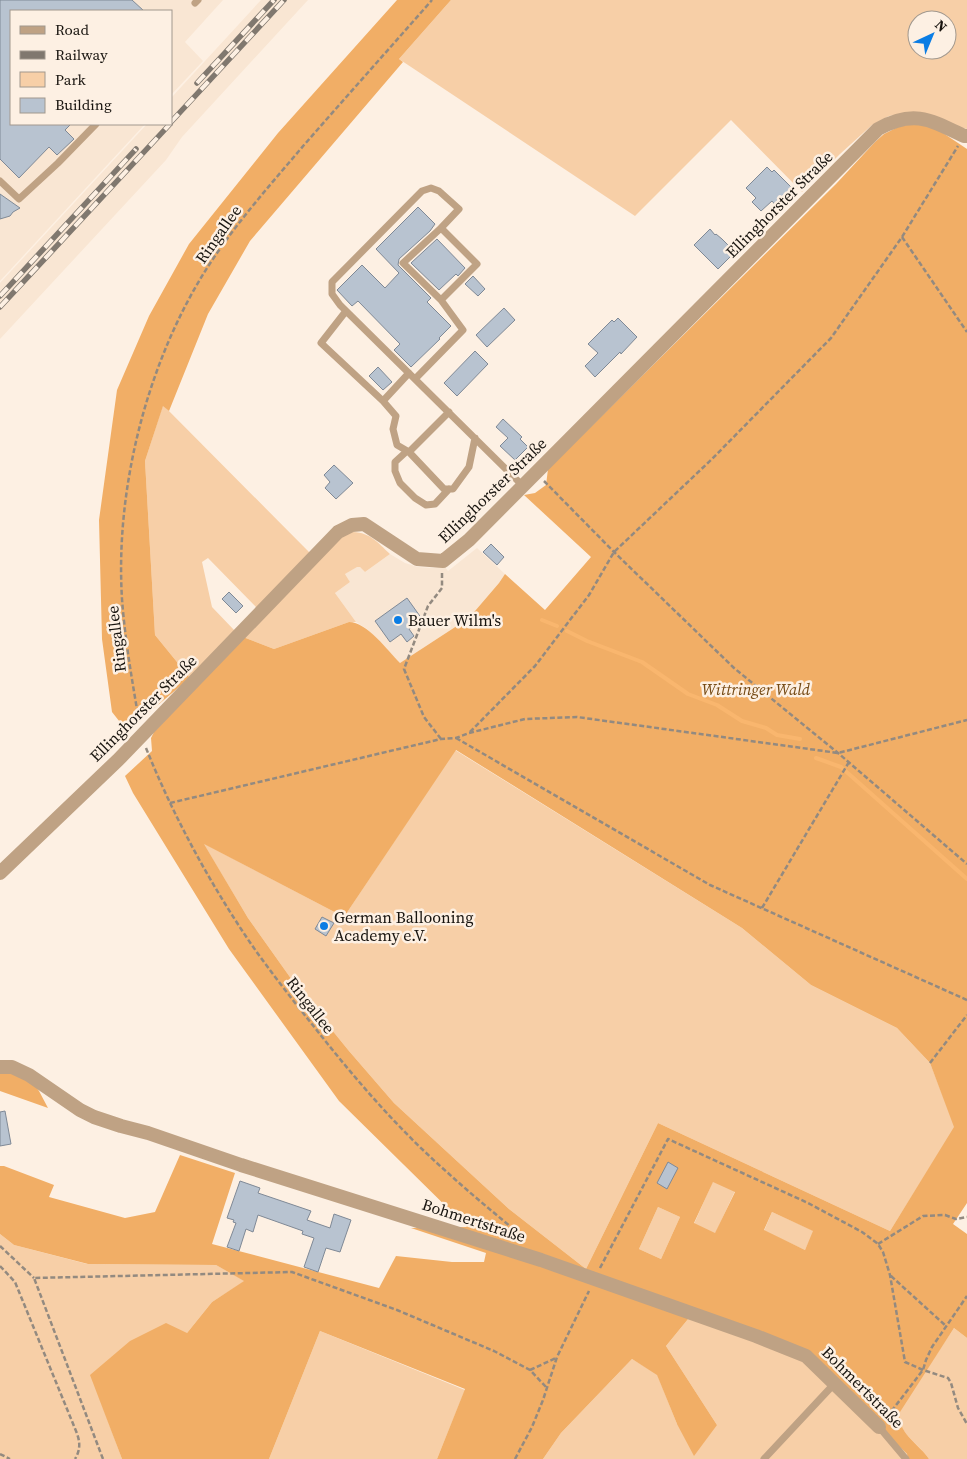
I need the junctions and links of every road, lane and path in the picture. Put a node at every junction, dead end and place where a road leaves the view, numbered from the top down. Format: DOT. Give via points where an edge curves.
graph roads {
  1 [pos="432,0"];
  2 [pos="95,125"];
  3 [pos="966,136"];
  4 [pos="0,181"];
  5 [pos="441,228"];
  6 [pos="902,237"];
  7 [pos="441,300"];
  8 [pos="346,311"];
  9 [pos="967,332"];
  10 [pos="409,373"];
  11 [pos="415,379"];
  12 [pos="383,401"];
  13 [pos="449,412"];
  14 [pos="475,438"];
  15 [pos="408,451"];
  16 [pos="536,472"];
  17 [pos="523,486"];
  18 [pos="449,489"];
  19 [pos="614,552"];
  20 [pos="443,561"];
  21 [pos="967,720"];
  22 [pos="469,733"];
  23 [pos="142,736"];
  24 [pos="456,738"];
  25 [pos="441,739"];
  26 [pos="838,752"];
  27 [pos="850,762"];
  28 [pos="170,803"];
  29 [pos="967,864"];
  30 [pos="0,872"];
  31 [pos="762,908"];
  32 [pos="967,1000"];
  33 [pos="967,1015"];
  34 [pos="930,1063"];
  35 [pos="0,1067"];
  36 [pos="967,1217"];
  37 [pos="878,1244"];
  38 [pos="0,1246"];
  39 [pos="542,1260"];
  40 [pos="0,1266"];
  41 [pos="890,1274"];
  42 [pos="34,1278"];
  43 [pos="595,1278"];
  44 [pos="967,1296"];
  45 [pos="946,1326"];
  46 [pos="557,1357"];
  47 [pos="530,1370"];
  48 [pos="923,1370"];
  49 [pos="835,1383"];
  50 [pos="547,1388"];
  51 [pos="967,1424"];
  52 [pos="880,1427"];
  53 [pos="0,1454"];
  54 [pos="10,1459"];
  55 [pos="75,1459"];
  56 [pos="103,1459"];
  57 [pos="515,1459"];
  58 [pos="764,1459"];
  59 [pos="906,1459"];
  1 -- 23 [label="path, Ringallee" via="250,207 208,266 172,335 158,370 134,452 122,544 127,651"];
  2 -- 4 [label="lane" via="19,200"];
  3 -- 6 [label="path"];
  3 -- 16 [label="street, Ellinghorster Straße" via="930,120 915,118 889,123 878,129"];
  5 -- 7 [label="lane" via="477,264"];
  5 -- 7 [label="lane" via="403,263"];
  5 -- 8 [label="lane" via="459,209 431,188 422,192 332,282 332,294"];
  6 -- 9 [label="path"];
  6 -- 19 [label="path" via="831,338 712,460"];
  7 -- 11 [label="lane" via="463,330"];
  8 -- 10 [label="lane"];
  8 -- 12 [label="lane" via="321,343"];
  10 -- 11 [label="lane"];
  10 -- 12 [label="lane"];
  11 -- 13 [label="lane"];
  12 -- 15 [label="lane" via="396,416 393,429 397,446"];
  13 -- 14 [label="lane"];
  13 -- 15 [label="lane"];
  14 -- 17 [label="lane"];
  14 -- 18 [label="lane" via="469,467 453,489"];
  15 -- 18 [label="lane" via="444,489"];
  15 -- 18 [label="lane" via="395,462 395,471 400,483 416,498 426,505 435,504"];
  16 -- 17 [label="street, Ellinghorster Straße"];
  16 -- 19 [label="path"];
  17 -- 20 [label="street, Ellinghorster Straße"];
  19 -- 22 [label="path" via="589,595 535,666"];
  19 -- 26 [label="path" via="734,668"];
  20 -- 23 [label="street, Ellinghorster Straße" via="417,559 364,524 352,525 338,532"];
  20 -- 25 [label="path" via="442,588 428,606 404,669 424,717"];
  21 -- 26 [label="path"];
  22 -- 24 [label="path"];
  22 -- 26 [label="path" via="525,719 577,716"];
  23 -- 28 [label="path, Ringallee"];
  23 -- 30 [label="street, Ellinghorster Straße"];
  24 -- 25 [label="path"];
  24 -- 31 [label="path" via="710,885"];
  25 -- 28 [label="path"];
  26 -- 27 [label="path"];
  27 -- 29 [label="path"];
  27 -- 31 [label="path"];
  28 -- 39 [label="path, Ringallee" via="193,850 248,939 348,1071 411,1138 523,1237"];
  31 -- 32 [label="path"];
  33 -- 34 [label="path"];
  35 -- 39 [label="street, Bohmertstraße" via="12,1067 29,1075 94,1117"];
  36 -- 37 [label="path" via="924,1216"];
  37 -- 41 [label="path"];
  37 -- 43 [label="path" via="808,1203 668,1139"];
  38 -- 42 [label="path"];
  39 -- 43 [label="street, Bohmertstraße"];
  40 -- 55 [label="path" via="15,1282 76,1431 79,1449"];
  41 -- 45 [label="path"];
  41 -- 48 [label="path" via="905,1362"];
  42 -- 47 [label="path" via="292,1272 397,1310 494,1351"];
  42 -- 56 [label="path"];
  43 -- 46 [label="path"];
  43 -- 49 [label="street, Bohmertstraße" via="806,1356"];
  44 -- 45 [label="path"];
  45 -- 48 [label="path" via="932,1347"];
  46 -- 47 [label="path"];
  46 -- 50 [label="path"];
  47 -- 50 [label="path"];
  48 -- 51 [label="path" via="948,1378"];
  48 -- 52 [label="path"];
  49 -- 52 [label="street, Bohmertstraße"];
  49 -- 58 [label="lane"];
  50 -- 57 [label="path"];
  52 -- 59 [label="lane, Bohmertstraße"];
  53 -- 54 [label="path"];
}
